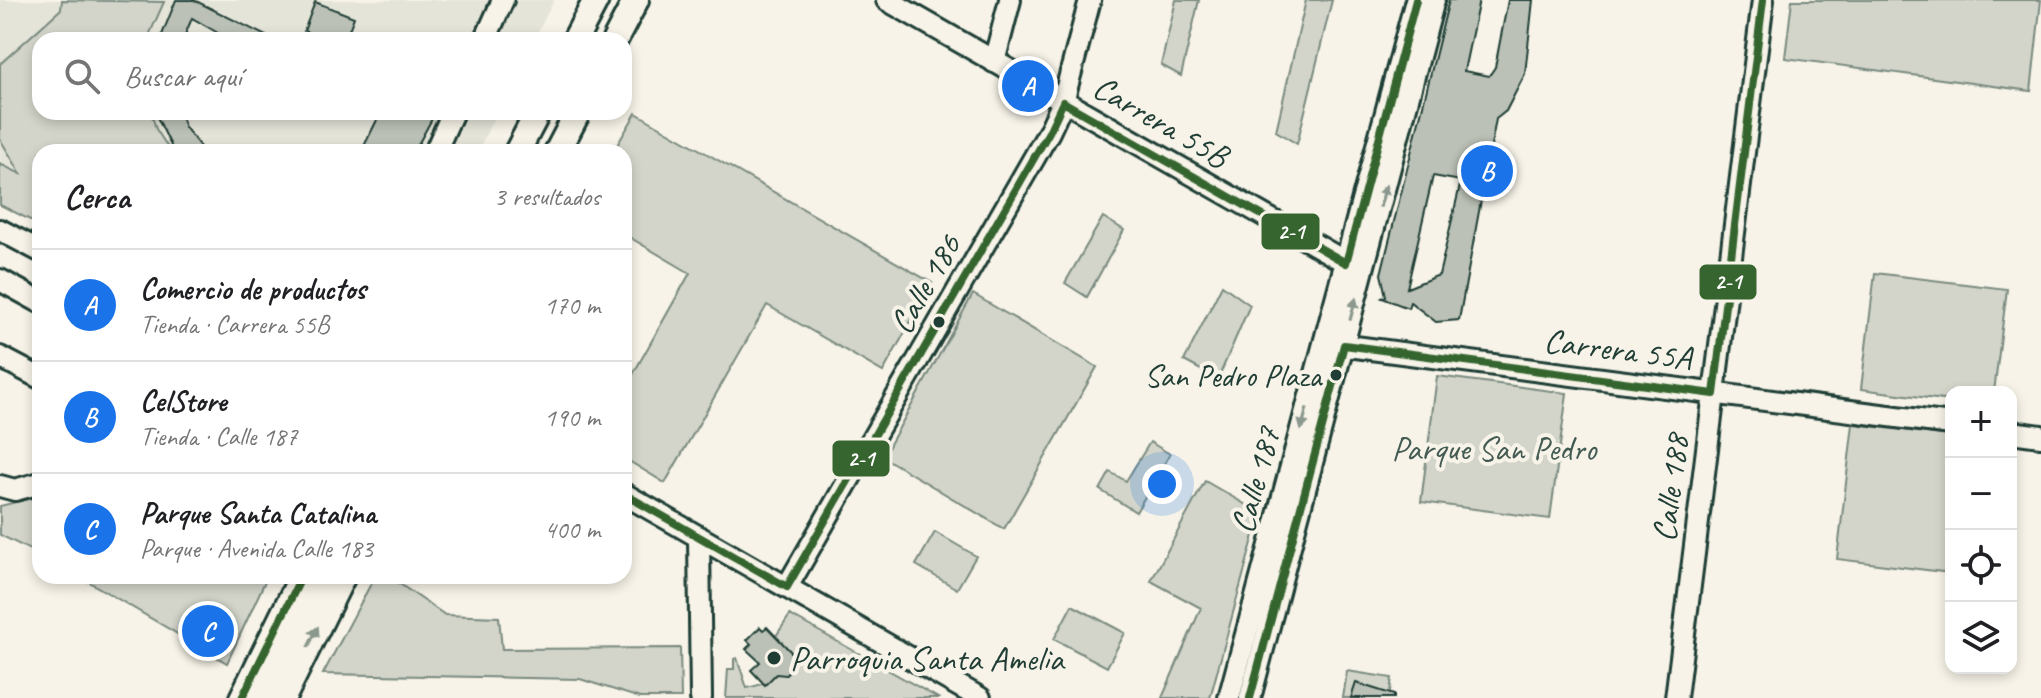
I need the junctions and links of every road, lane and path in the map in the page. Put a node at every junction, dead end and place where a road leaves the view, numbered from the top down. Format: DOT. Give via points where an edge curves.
graph roads {
  1 [pos="503,0"];
  2 [pos="596,0"];
  3 [pos="636,0"];
  4 [pos="887,0"];
  5 [pos="1010,0"];
  6 [pos="1090,0"];
  7 [pos="1416,0"];
  8 [pos="1434,0"];
  9 [pos="1763,0"];
  10 [pos="921,9"];
  11 [pos="489,32"];
  12 [pos="579,32"];
  13 [pos="619,32"];
  14 [pos="994,62"];
  15 [pos="1063,102"];
  16 [pos="449,120"];
  17 [pos="534,120"];
  18 [pos="574,120"];
  19 [pos="439,144"];
  20 [pos="521,144"];
  21 [pos="561,144"];
  22 [pos="0,230"];
  23 [pos="32,247"];
  24 [pos="1355,267"];
  25 [pos="0,280"];
  26 [pos="32,298"];
  27 [pos="1334,344"];
  28 [pos="0,357"];
  29 [pos="32,374"];
  30 [pos="1714,394"];
  31 [pos="1945,423"];
  32 [pos="2017,433"];
  33 [pos="2041,436"];
  34 [pos="32,485"];
  35 [pos="0,486"];
  36 [pos="1294,492"];
  37 [pos="632,499"];
  38 [pos="699,537"];
  39 [pos="298,584"];
  40 [pos="316,584"];
  41 [pos="339,584"];
  42 [pos="787,587"];
  43 [pos="242,698"];
  44 [pos="261,698"];
  45 [pos="283,698"];
  46 [pos="701,698"];
  47 [pos="980,698"];
  48 [pos="1229,698"];
  49 [pos="1250,698"];
  50 [pos="1676,698"];
  1 -- 11 [label="street"];
  2 -- 12 [label="main road"];
  3 -- 13 [label="main road"];
  4 -- 10 [label="street, Carrera 55B"];
  5 -- 14 [label="street"];
  6 -- 15 [label="street, Calle 186"];
  7 -- 24 [label="street, Calle 187"];
  24 -- 8 [label="street, Calle 187, one-way"];
  9 -- 30 [label="street, Calle 188"];
  10 -- 14 [label="street, Carrera 55B"];
  14 -- 15 [label="street, Carrera 55B"];
  15 -- 24 [label="street, Carrera 55B"];
  15 -- 42 [label="street, Calle 186"];
  16 -- 19 [label="street"];
  17 -- 20 [label="main road"];
  18 -- 21 [label="main road"];
  22 -- 23 [label="street"];
  24 -- 27 [label="street, Calle 187"];
  25 -- 26 [label="street"];
  27 -- 30 [label="street, Carrera 55A"];
  27 -- 36 [label="street, Calle 187"];
  28 -- 29 [label="street"];
  30 -- 31 [label="street, Carrera 55A"];
  30 -- 50 [label="street, Calle 188"];
  32 -- 33 [label="street"];
  34 -- 35 [label="street" via="15,490"];
  36 -- 48 [label="street, Calle 187"];
  36 -- 49 [label="street, Calle 187"];
  37 -- 38 [label="street"];
  38 -- 42 [label="street"];
  38 -- 46 [label="street"];
  39 -- 43 [label="main road"];
  40 -- 44 [label="street"];
  45 -- 41 [label="main road, one-way"];
  42 -- 47 [label="street"];
}
